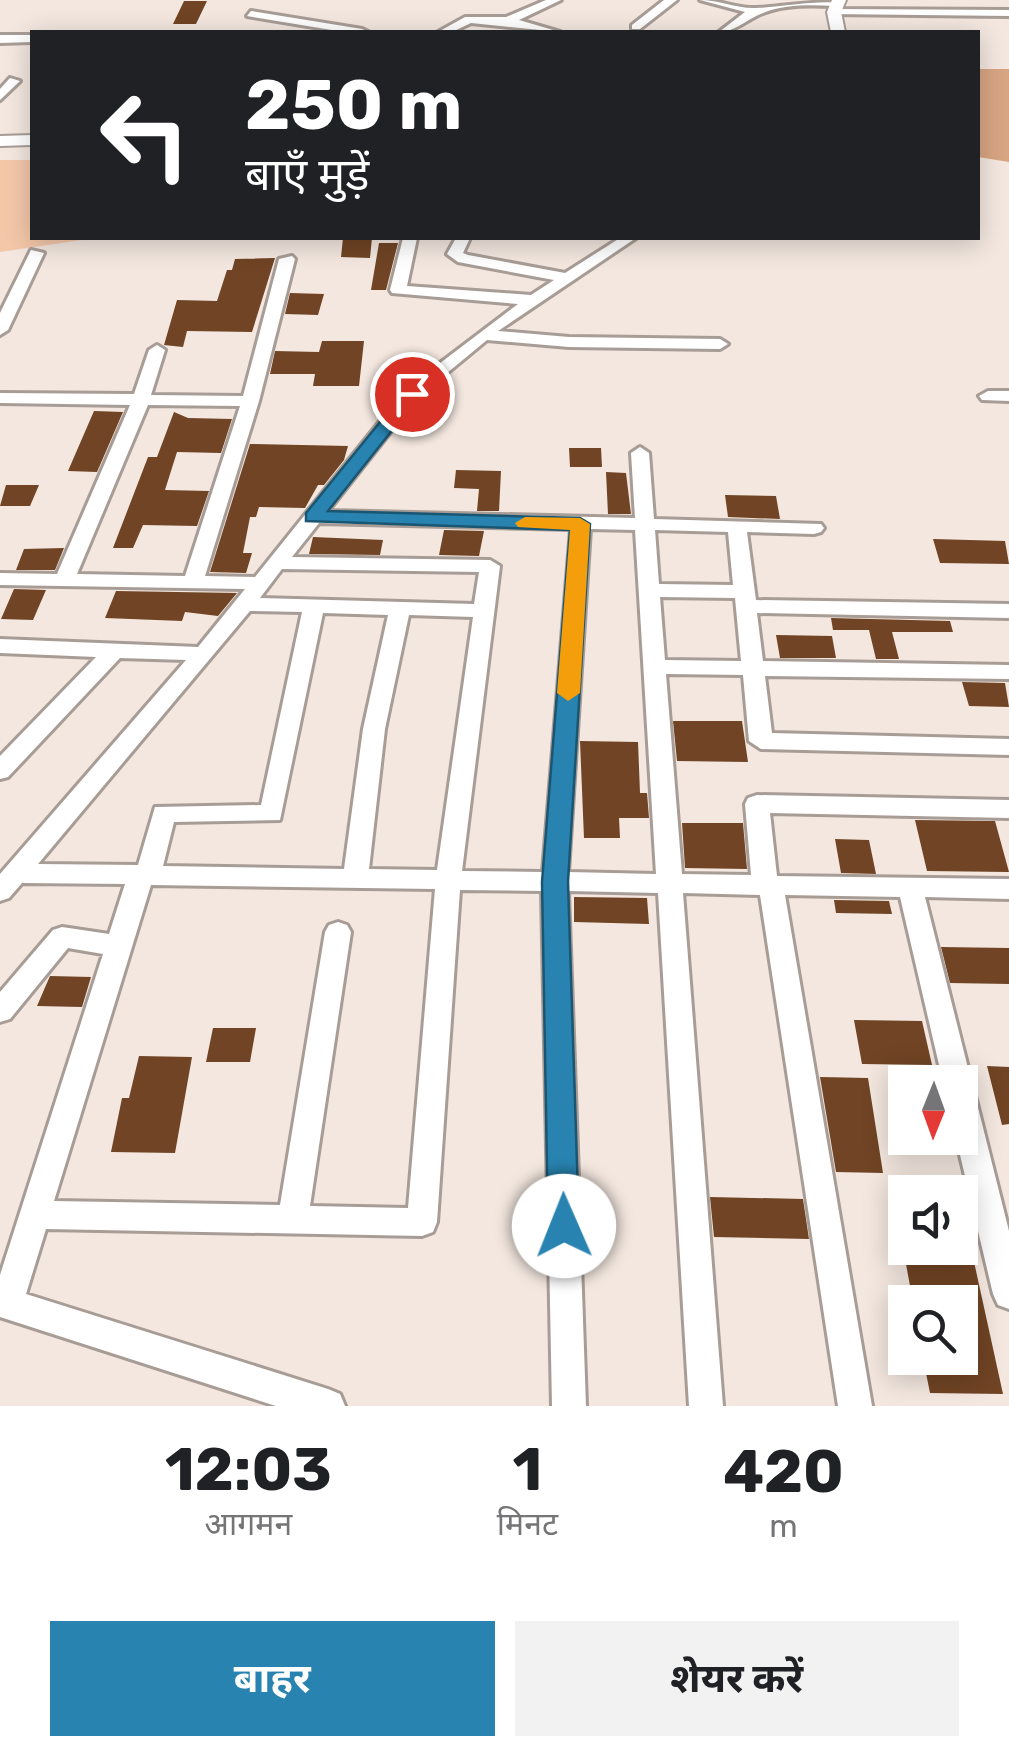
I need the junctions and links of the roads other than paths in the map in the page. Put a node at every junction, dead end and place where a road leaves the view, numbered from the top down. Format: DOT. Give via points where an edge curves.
graph roads {
  1 [pos="254,0"];
  2 [pos="556,0"];
  3 [pos="671,0"];
  4 [pos="706,0"];
  5 [pos="836,5"];
  6 [pos="754,10"];
  7 [pos="1009,13"];
  8 [pos="508,20"];
  9 [pos="636,27"];
  10 [pos="728,29"];
  11 [pos="346,30"];
  12 [pos="448,30"];
  13 [pos="547,30"];
  14 [pos="838,30"];
  15 [pos="0,39"];
  16 [pos="30,39"];
  17 [pos="14,81"];
  18 [pos="0,96"];
  19 [pos="30,140"];
  20 [pos="0,141"];
  21 [pos="410,240"];
  22 [pos="462,240"];
  23 [pos="626,240"];
  24 [pos="36,252"];
  25 [pos="287,259"];
  26 [pos="568,278"];
  27 [pos="534,300"];
  28 [pos="0,330"];
  29 [pos="484,334"];
  30 [pos="720,344"];
  31 [pos="157,350"];
  32 [pos="988,396"];
  33 [pos="1009,396"];
  34 [pos="0,398"];
  35 [pos="140,400"];
  36 [pos="250,401"];
  37 [pos="640,452"];
  38 [pos="313,517"];
  39 [pos="580,524"];
  40 [pos="645,526"];
  41 [pos="737,527"];
  42 [pos="814,528"];
  43 [pos="276,564"];
  44 [pos="0,579"];
  45 [pos="64,580"];
  46 [pos="192,582"];
  47 [pos="259,583"];
  48 [pos="649,590"];
  49 [pos="744,599"];
  50 [pos="244,604"];
  51 [pos="314,606"];
  52 [pos="400,609"];
  53 [pos="484,611"];
  54 [pos="1009,611"];
  55 [pos="0,646"];
  56 [pos="116,649"];
  57 [pos="204,654"];
  58 [pos="654,667"];
  59 [pos="751,668"];
  60 [pos="1009,672"];
  61 [pos="1009,747"];
  62 [pos="0,771"];
  63 [pos="1009,809"];
  64 [pos="144,875"];
  65 [pos="355,878"];
  66 [pos="448,880"];
  67 [pos="8,882"];
  68 [pos="555,882"];
  69 [pos="668,882"];
  70 [pos="768,884"];
  71 [pos="910,887"];
  72 [pos="1009,888"];
  73 [pos="338,932"];
  74 [pos="116,946"];
  75 [pos="0,1011"];
  76 [pos="953,1065"];
  77 [pos="978,1145"];
  78 [pos="998,1202"];
  79 [pos="34,1214"];
  80 [pos="293,1219"];
  81 [pos="1009,1294"];
  82 [pos="4,1302"];
  83 [pos="328,1406"];
  84 [pos="570,1406"];
  85 [pos="706,1406"];
  86 [pos="856,1406"];
  1 -- 11 [label="street" via="249,18"];
  2 -- 8 [label="street"];
  3 -- 9 [label="street"];
  4 -- 6 [label="street"];
  5 -- 6 [label="street" via="786,2"];
  5 -- 7 [label="street"];
  5 -- 14 [label="street"];
  6 -- 10 [label="street"];
  8 -- 12 [label="street" via="469,19"];
  8 -- 13 [label="street"];
  15 -- 16 [label="street"];
  17 -- 18 [label="street"];
  19 -- 20 [label="street"];
  21 -- 27 [label="street" via="398,290"];
  22 -- 26 [label="street" via="455,254 463,259"];
  23 -- 26 [label="street"];
  24 -- 28 [label="street"];
  25 -- 36 [label="street"];
  26 -- 27 [label="street"];
  27 -- 29 [label="street"];
  29 -- 30 [label="street"];
  29 -- 38 [label="street" via="412,394"];
  31 -- 35 [label="street"];
  32 -- 33 [label="street"];
  34 -- 35 [label="street"];
  35 -- 36 [label="street"];
  35 -- 45 [label="street"];
  36 -- 46 [label="street"];
  37 -- 40 [label="street"];
  38 -- 39 [label="street"];
  38 -- 43 [label="street"];
  39 -- 40 [label="street"];
  39 -- 68 [label="street"];
  40 -- 41 [label="street"];
  40 -- 48 [label="street"];
  41 -- 42 [label="street"];
  41 -- 49 [label="street"];
  43 -- 47 [label="street"];
  43 -- 53 [label="street" via="490,566"];
  44 -- 45 [label="street"];
  45 -- 46 [label="street"];
  46 -- 47 [label="street"];
  47 -- 50 [label="street"];
  48 -- 49 [label="street"];
  48 -- 58 [label="street"];
  49 -- 54 [label="street"];
  49 -- 59 [label="street"];
  50 -- 51 [label="street"];
  50 -- 57 [label="street"];
  51 -- 52 [label="street"];
  51 -- 64 [label="street" via="271,814 164,813"];
  52 -- 53 [label="street"];
  52 -- 65 [label="street" via="374,729"];
  53 -- 66 [label="street"];
  55 -- 56 [label="street"];
  56 -- 57 [label="street"];
  56 -- 62 [label="street"];
  57 -- 67 [label="street"];
  58 -- 59 [label="street"];
  58 -- 69 [label="street"];
  59 -- 60 [label="street"];
  59 -- 61 [label="street" via="761,741"];
  63 -- 70 [label="street" via="758,804"];
  64 -- 65 [label="street"];
  64 -- 67 [label="street"];
  64 -- 74 [label="street"];
  65 -- 66 [label="street"];
  66 -- 68 [label="street"];
  66 -- 80 [label="street" via="422,1222"];
  68 -- 69 [label="street"];
  68 -- 84 [label="street"];
  69 -- 70 [label="street"];
  69 -- 85 [label="street"];
  70 -- 71 [label="street"];
  70 -- 86 [label="street"];
  71 -- 72 [label="street"];
  71 -- 76 [label="street"];
  73 -- 80 [label="street"];
  74 -- 75 [label="street" via="62,937"];
  74 -- 79 [label="street"];
  77 -- 78 [label="street"];
  78 -- 81 [label="street"];
  79 -- 80 [label="street"];
  79 -- 82 [label="street"];
  82 -- 83 [label="street"];
}
